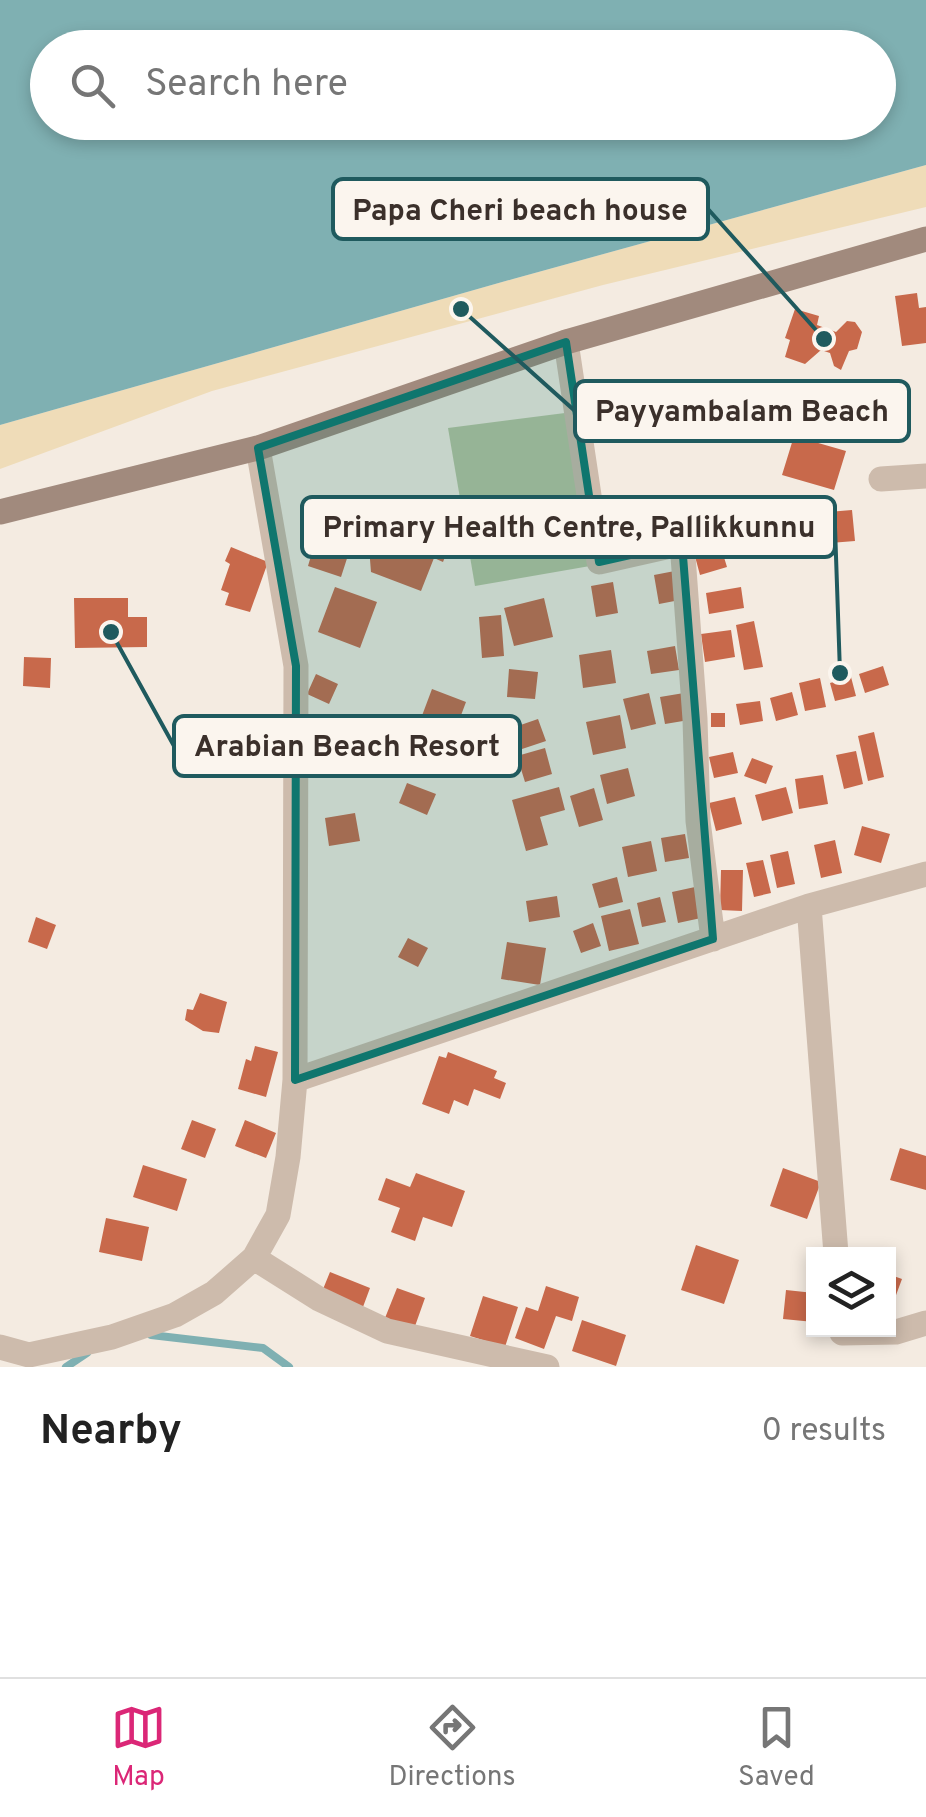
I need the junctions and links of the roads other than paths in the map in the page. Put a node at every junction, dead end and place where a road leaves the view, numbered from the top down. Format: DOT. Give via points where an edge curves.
graph roads {
  1 [pos="926,239"];
  2 [pos="566,342"];
  3 [pos="258,448"];
  4 [pos="926,476"];
  5 [pos="882,480"];
  6 [pos="0,512"];
  7 [pos="926,874"];
  8 [pos="809,906"];
  9 [pos="714,939"];
  10 [pos="295,1080"];
  11 [pos="835,1247"];
  12 [pos="254,1258"];
  13 [pos="926,1323"];
  14 [pos="896,1332"];
  15 [pos="0,1347"];
  16 [pos="547,1367"];
  1 -- 2 [label="main road"];
  2 -- 3 [label="main road"];
  2 -- 9 [label="street" via="598,562 679,544 683,556 698,821"];
  3 -- 6 [label="main road"];
  3 -- 10 [label="street" via="296,666"];
  4 -- 5 [label="street"];
  7 -- 8 [label="street"];
  8 -- 9 [label="street"];
  8 -- 11 [label="street"];
  9 -- 10 [label="street"];
  10 -- 12 [label="street" via="278,1215"];
  12 -- 15 [label="street" via="175,1315 29,1355"];
  12 -- 16 [label="street" via="387,1331"];
  13 -- 14 [label="street"];
}
